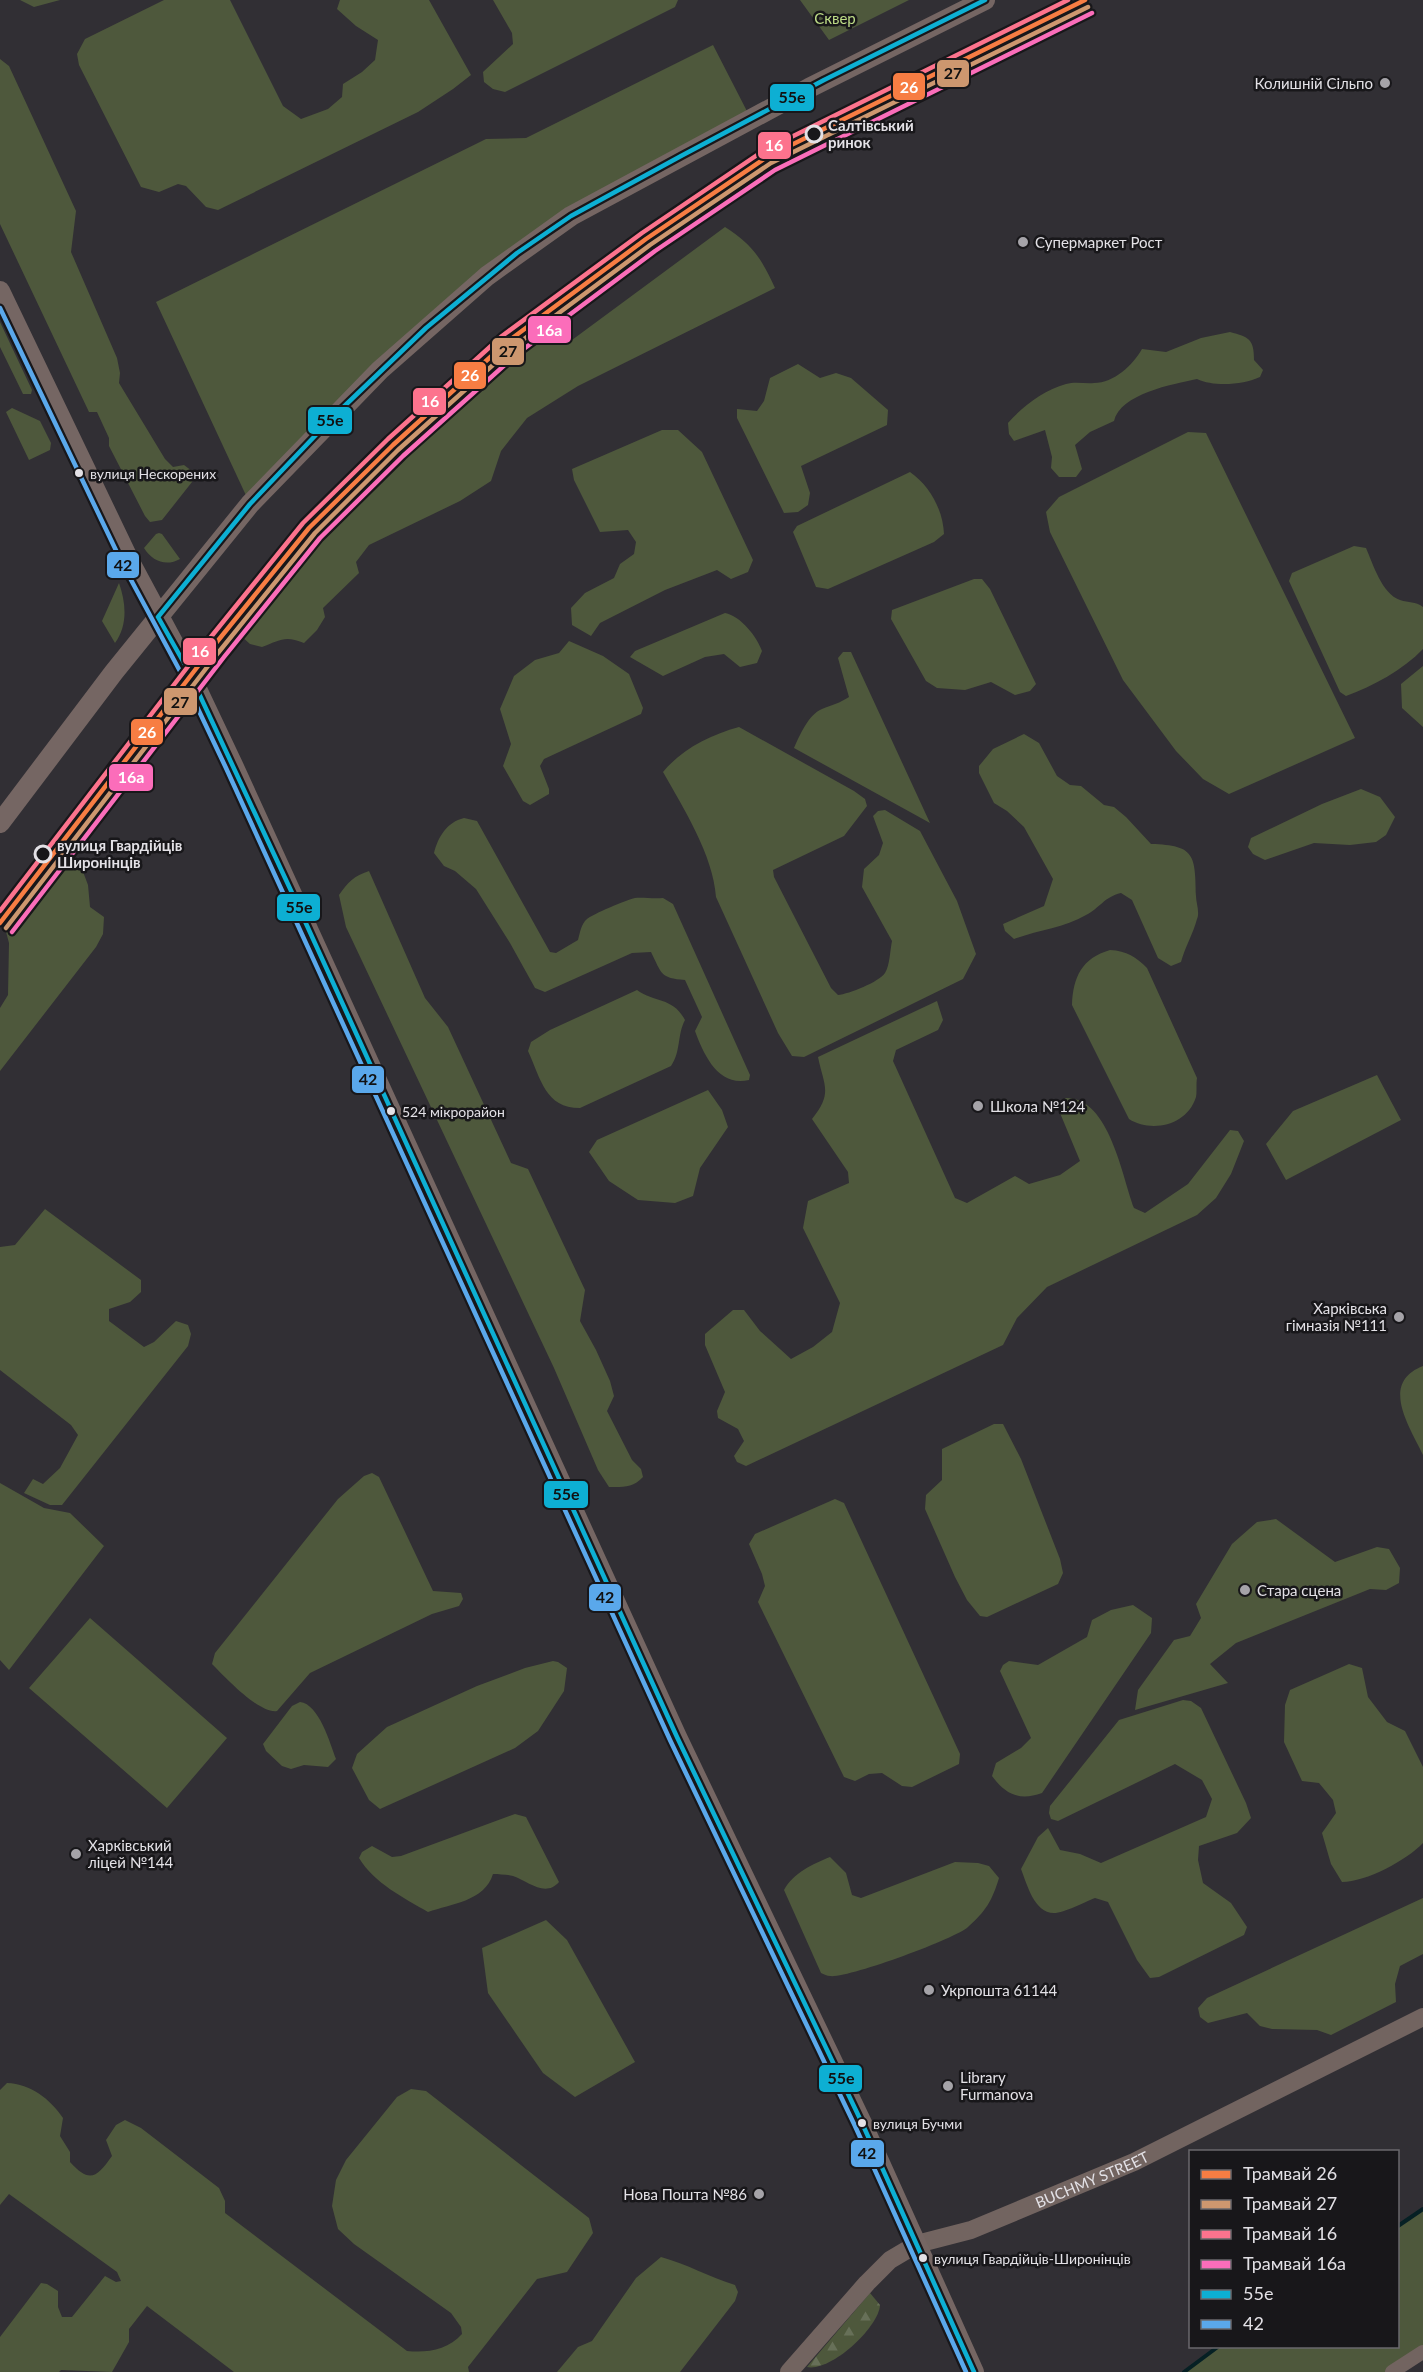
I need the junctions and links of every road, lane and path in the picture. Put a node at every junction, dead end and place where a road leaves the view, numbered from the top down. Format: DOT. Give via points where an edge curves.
graph roads {
  1 [pos="985,0"];
  2 [pos="0,291"];
  3 [pos="158,617"];
  4 [pos="0,822"];
  5 [pos="1423,2017"];
  6 [pos="917,2244"];
  7 [pos="1423,2352"];
  8 [pos="789,2372"];
  9 [pos="974,2372"];
  10 [pos="1392,2372"];
  1 -- 3 [label="main road" via="681,156 571,216 518,252 426,328 334,416 250,504"];
  2 -- 3 [label="main road"];
  3 -- 4 [label="main road"];
  3 -- 6 [label="main road" via="233,765 672,1726"];
  5 -- 6 [label="street, BUCHMY STREET" via="1134,2162 971,2230"];
  6 -- 8 [label="street, BUCHMY STREET" via="890,2260"];
  6 -- 9 [label="main road"];
  7 -- 10 [label="street"];
}
